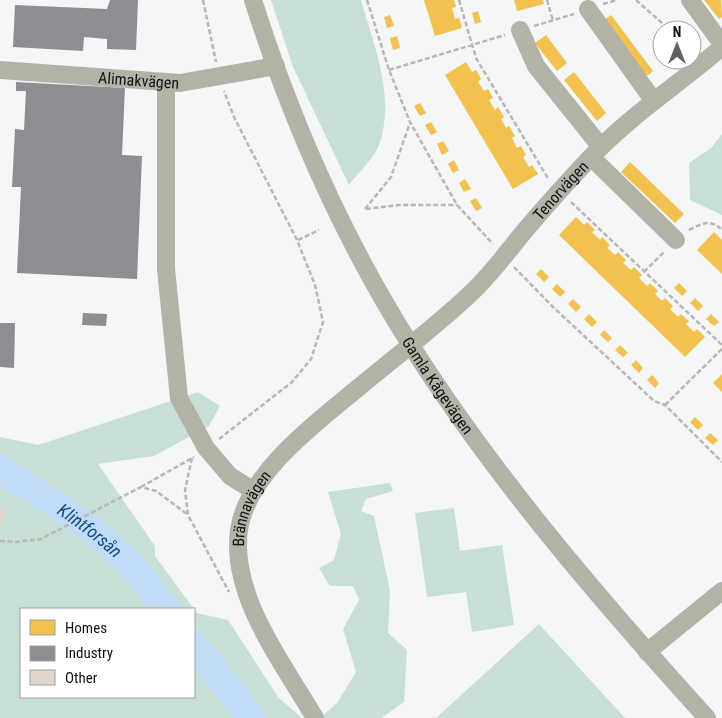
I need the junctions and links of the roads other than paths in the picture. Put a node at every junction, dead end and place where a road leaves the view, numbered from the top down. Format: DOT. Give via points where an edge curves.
graph roads {
  1 [pos="253,0"];
  2 [pos="690,0"];
  3 [pos="588,9"];
  4 [pos="520,30"];
  5 [pos="722,46"];
  6 [pos="276,66"];
  7 [pos="0,70"];
  8 [pos="166,82"];
  9 [pos="653,100"];
  10 [pos="596,152"];
  11 [pos="676,240"];
  12 [pos="410,345"];
  13 [pos="254,491"];
  14 [pos="722,591"];
  15 [pos="647,652"];
  16 [pos="315,718"];
  17 [pos="707,718"];
  1 -- 6 [label="street, Gamla Kågevägen"];
  2 -- 5 [label="street"];
  3 -- 9 [label="street"];
  4 -- 10 [label="street" via="536,66"];
  5 -- 9 [label="street, Tenorvägen"];
  6 -- 8 [label="street, Alimakvägen" via="180,83"];
  6 -- 12 [label="street, Gamla Kågevägen" via="340,221"];
  7 -- 8 [label="street, Alimakvägen"];
  8 -- 13 [label="street" via="166,269 179,398 206,448 230,476"];
  9 -- 10 [label="street, Tenorvägen"];
  10 -- 11 [label="street"];
  10 -- 12 [label="street, Tenorvägen" via="469,295"];
  12 -- 13 [label="street, Brännavägen" via="294,440"];
  12 -- 15 [label="street, Gamla Kågevägen" via="536,519"];
  13 -- 16 [label="street, Brännavägen" via="239,528 240,573 263,630"];
  14 -- 15 [label="street"];
  15 -- 17 [label="street, Gamla Kågevägen"];
}
